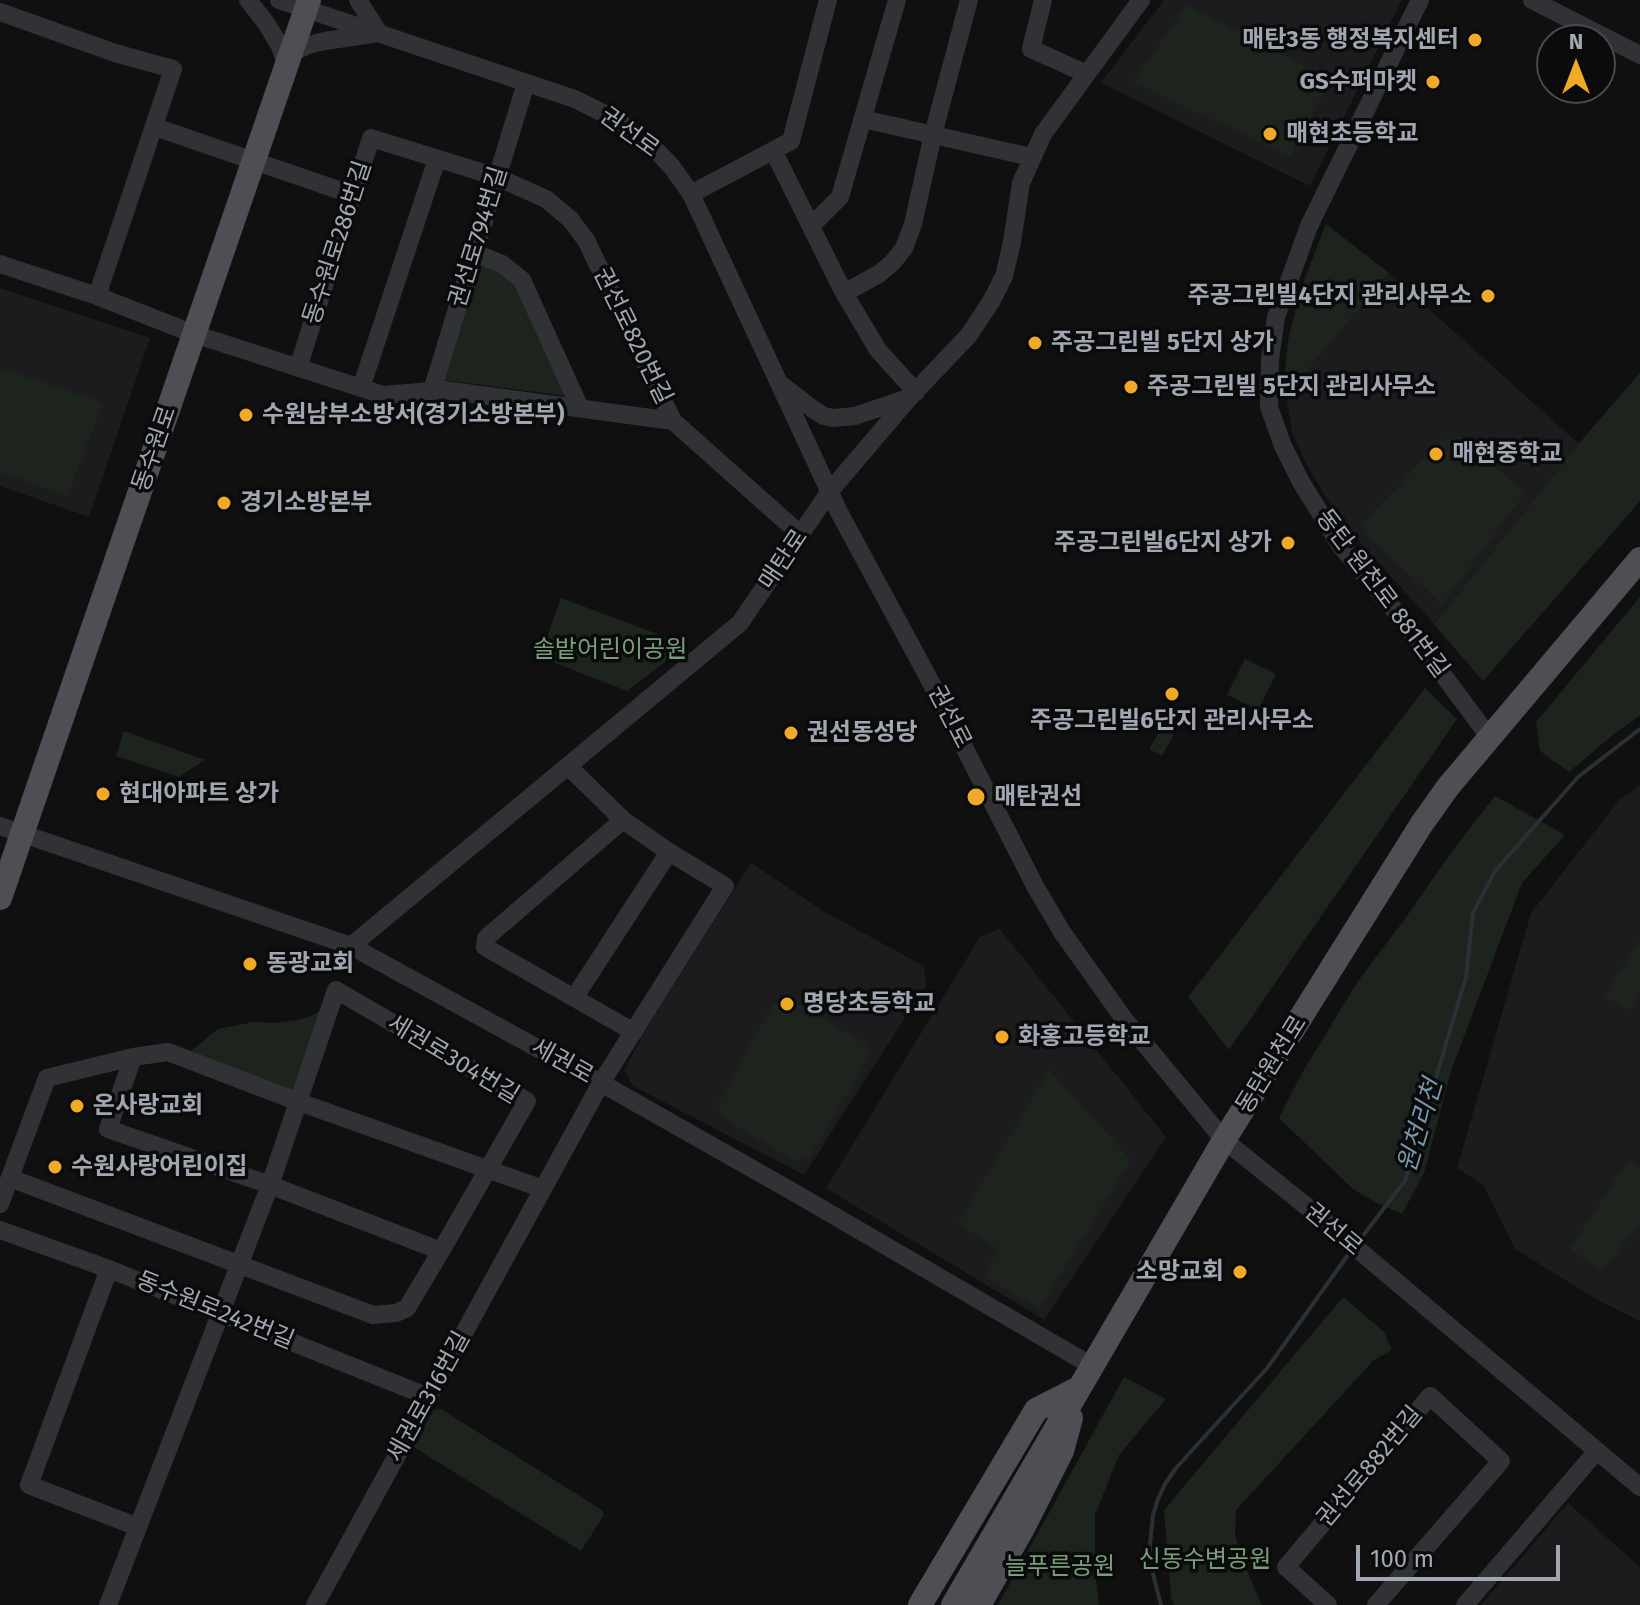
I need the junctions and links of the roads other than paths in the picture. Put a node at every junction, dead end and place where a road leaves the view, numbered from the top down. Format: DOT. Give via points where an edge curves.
graph roads {
  1 [pos="248,0"];
  2 [pos="279,0"];
  3 [pos="358,0"];
  4 [pos="828,0"];
  5 [pos="897,0"];
  6 [pos="969,0"];
  7 [pos="1043,0"];
  8 [pos="1141,0"];
  9 [pos="1420,0"];
  10 [pos="1532,0"];
  11 [pos="307,5"];
  12 [pos="0,12"];
  13 [pos="379,33"];
  14 [pos="1640,55"];
  15 [pos="288,60"];
  16 [pos="1087,74"];
  17 [pos="526,83"];
  18 [pos="863,119"];
  19 [pos="155,127"];
  20 [pos="933,135"];
  21 [pos="774,152"];
  22 [pos="1031,157"];
  23 [pos="437,159"];
  24 [pos="253,162"];
  25 [pos="497,177"];
  26 [pos="691,194"];
  27 [pos="353,195"];
  28 [pos="811,226"];
  29 [pos="474,253"];
  30 [pos="0,264"];
  31 [pos="844,293"];
  32 [pos="97,296"];
  33 [pos="194,334"];
  34 [pos="298,368"];
  35 [pos="779,383"];
  36 [pos="361,388"];
  37 [pos="432,391"];
  38 [pos="913,395"];
  39 [pos="580,408"];
  40 [pos="673,421"];
  41 [pos="830,491"];
  42 [pos="801,535"];
  43 [pos="1640,559"];
  44 [pos="1490,738"];
  45 [pos="568,766"];
  46 [pos="623,820"];
  47 [pos="11,830"];
  48 [pos="669,852"];
  49 [pos="0,898"];
  50 [pos="351,946"];
  51 [pos="574,998"];
  52 [pos="634,1032"];
  53 [pos="133,1057"];
  54 [pos="601,1083"];
  55 [pos="299,1102"];
  56 [pos="1224,1140"];
  57 [pos="488,1170"];
  58 [pos="10,1178"];
  59 [pos="270,1185"];
  60 [pos="543,1189"];
  61 [pos="0,1204"];
  62 [pos="0,1230"];
  63 [pos="441,1251"];
  64 [pos="240,1264"];
  65 [pos="109,1269"];
  66 [pos="221,1313"];
  67 [pos="1092,1366"];
  68 [pos="1079,1388"];
  69 [pos="429,1397"];
  70 [pos="1596,1452"];
  71 [pos="1640,1487"];
  72 [pos="138,1527"];
  73 [pos="108,1605"];
  74 [pos="315,1605"];
  75 [pos="920,1605"];
  76 [pos="953,1605"];
  77 [pos="979,1605"];
  78 [pos="1328,1605"];
  79 [pos="1376,1605"];
  80 [pos="1465,1605"];
  1 -- 15 [label="street"];
  2 -- 11 [label="street, 권선로"];
  3 -- 13 [label="street"];
  4 -- 21 [label="street" via="791,141"];
  5 -- 18 [label="street"];
  6 -- 20 [label="street"];
  7 -- 16 [label="street" via="1031,49"];
  8 -- 16 [label="street, 매탄로"];
  9 -- 44 [label="street, 동탄 원천로 881번길" via="1309,226 1276,317 1269,407 1301,482 1340,545"];
  10 -- 14 [label="street"];
  11 -- 13 [label="street, 권선로"];
  11 -- 15 [label="main road, 동수원로"];
  12 -- 19 [label="street" via="173,69"];
  13 -- 15 [label="street" via="308,45"];
  13 -- 17 [label="street, 권선로"];
  15 -- 24 [label="main road, 동수원로"];
  16 -- 22 [label="street, 매탄로"];
  17 -- 25 [label="street, 권선로794번길"];
  17 -- 26 [label="street, 권선로" via="596,109 637,133"];
  18 -- 20 [label="street"];
  18 -- 28 [label="street" via="840,197"];
  19 -- 24 [label="street"];
  19 -- 32 [label="street"];
  20 -- 22 [label="street"];
  20 -- 31 [label="street" via="904,248 879,274"];
  21 -- 26 [label="street"];
  21 -- 28 [label="street"];
  22 -- 38 [label="street, 매탄로" via="1004,276 969,335"];
  23 -- 25 [label="street, 동수원로286번길"];
  23 -- 27 [label="street, 동수원로286번길" via="371,138"];
  23 -- 36 [label="street"];
  24 -- 27 [label="street"];
  24 -- 33 [label="main road, 동수원로"];
  25 -- 29 [label="street, 권선로794번길"];
  25 -- 40 [label="street, 권선로820번길" via="546,199 586,240"];
  26 -- 35 [label="street, 권선로"];
  27 -- 34 [label="street, 동수원로286번길"];
  28 -- 31 [label="street"];
  29 -- 37 [label="street, 권선로794번길"];
  29 -- 39 [label="street" via="502,264 522,280"];
  30 -- 32 [label="street"];
  31 -- 38 [label="street"];
  32 -- 33 [label="street"];
  33 -- 34 [label="street"];
  33 -- 47 [label="main road, 동수원로"];
  34 -- 36 [label="street"];
  35 -- 38 [label="street" via="833,418 855,416"];
  35 -- 41 [label="street, 권선로"];
  36 -- 37 [label="street" via="383,395"];
  37 -- 39 [label="street"];
  38 -- 41 [label="street, 매탄로"];
  39 -- 40 [label="street"];
  40 -- 42 [label="street, 권선로820번길"];
  41 -- 42 [label="street, 매탄로"];
  41 -- 56 [label="street, 권선로" via="1055,920 1124,1019"];
  42 -- 45 [label="street, 매탄로" via="740,623"];
  43 -- 44 [label="main road, 동탄원천로"];
  44 -- 56 [label="main road, 동탄원천로" via="1421,825"];
  45 -- 46 [label="street"];
  45 -- 50 [label="street, 매탄로"];
  46 -- 48 [label="street"];
  46 -- 51 [label="street" via="486,938 485,947"];
  47 -- 49 [label="main road, 동수원로"];
  47 -- 50 [label="street, 세권로"];
  48 -- 51 [label="street"];
  48 -- 52 [label="street, 세권로316번길" via="725,886"];
  50 -- 54 [label="street, 세권로"];
  51 -- 52 [label="street"];
  52 -- 54 [label="street, 세권로316번길"];
  53 -- 55 [label="street" via="168,1052"];
  53 -- 58 [label="street" via="47,1078"];
  53 -- 59 [label="street" via="108,1129"];
  54 -- 60 [label="street, 세권로316번길"];
  54 -- 67 [label="street, 세권로"];
  55 -- 57 [label="street"];
  55 -- 57 [label="street, 세권로304번길" via="336,990 527,1101"];
  55 -- 59 [label="street, 세권로304번길"];
  56 -- 67 [label="main road, 동탄원천로"];
  56 -- 70 [label="street, 권선로"];
  57 -- 60 [label="street"];
  57 -- 63 [label="street, 세권로304번길"];
  58 -- 61 [label="street"];
  58 -- 64 [label="street, 세권로304번길"];
  59 -- 63 [label="street"];
  59 -- 64 [label="street, 세권로304번길"];
  60 -- 69 [label="street, 세권로316번길"];
  62 -- 65 [label="street, 동수원로242번길"];
  63 -- 64 [label="street, 세권로304번길" via="407,1308 373,1315"];
  64 -- 66 [label="street, 세권로304번길"];
  65 -- 66 [label="street, 동수원로242번길"];
  65 -- 72 [label="street" via="29,1485"];
  66 -- 69 [label="street, 동수원로242번길"];
  66 -- 72 [label="street, 세권로304번길"];
  67 -- 68 [label="main road, 동탄원천로"];
  68 -- 75 [label="main road" via="1036,1410"];
  68 -- 76 [label="main road, 동탄원천로"];
  68 -- 77 [label="main road" via="1062,1451"];
  69 -- 74 [label="street, 세권로316번길"];
  70 -- 71 [label="street, 권선로"];
  70 -- 80 [label="street"];
  72 -- 73 [label="street, 세권로304번길"];
  78 -- 79 [label="street, 권선로882번길" via="1286,1567 1430,1396 1501,1461"];
}
